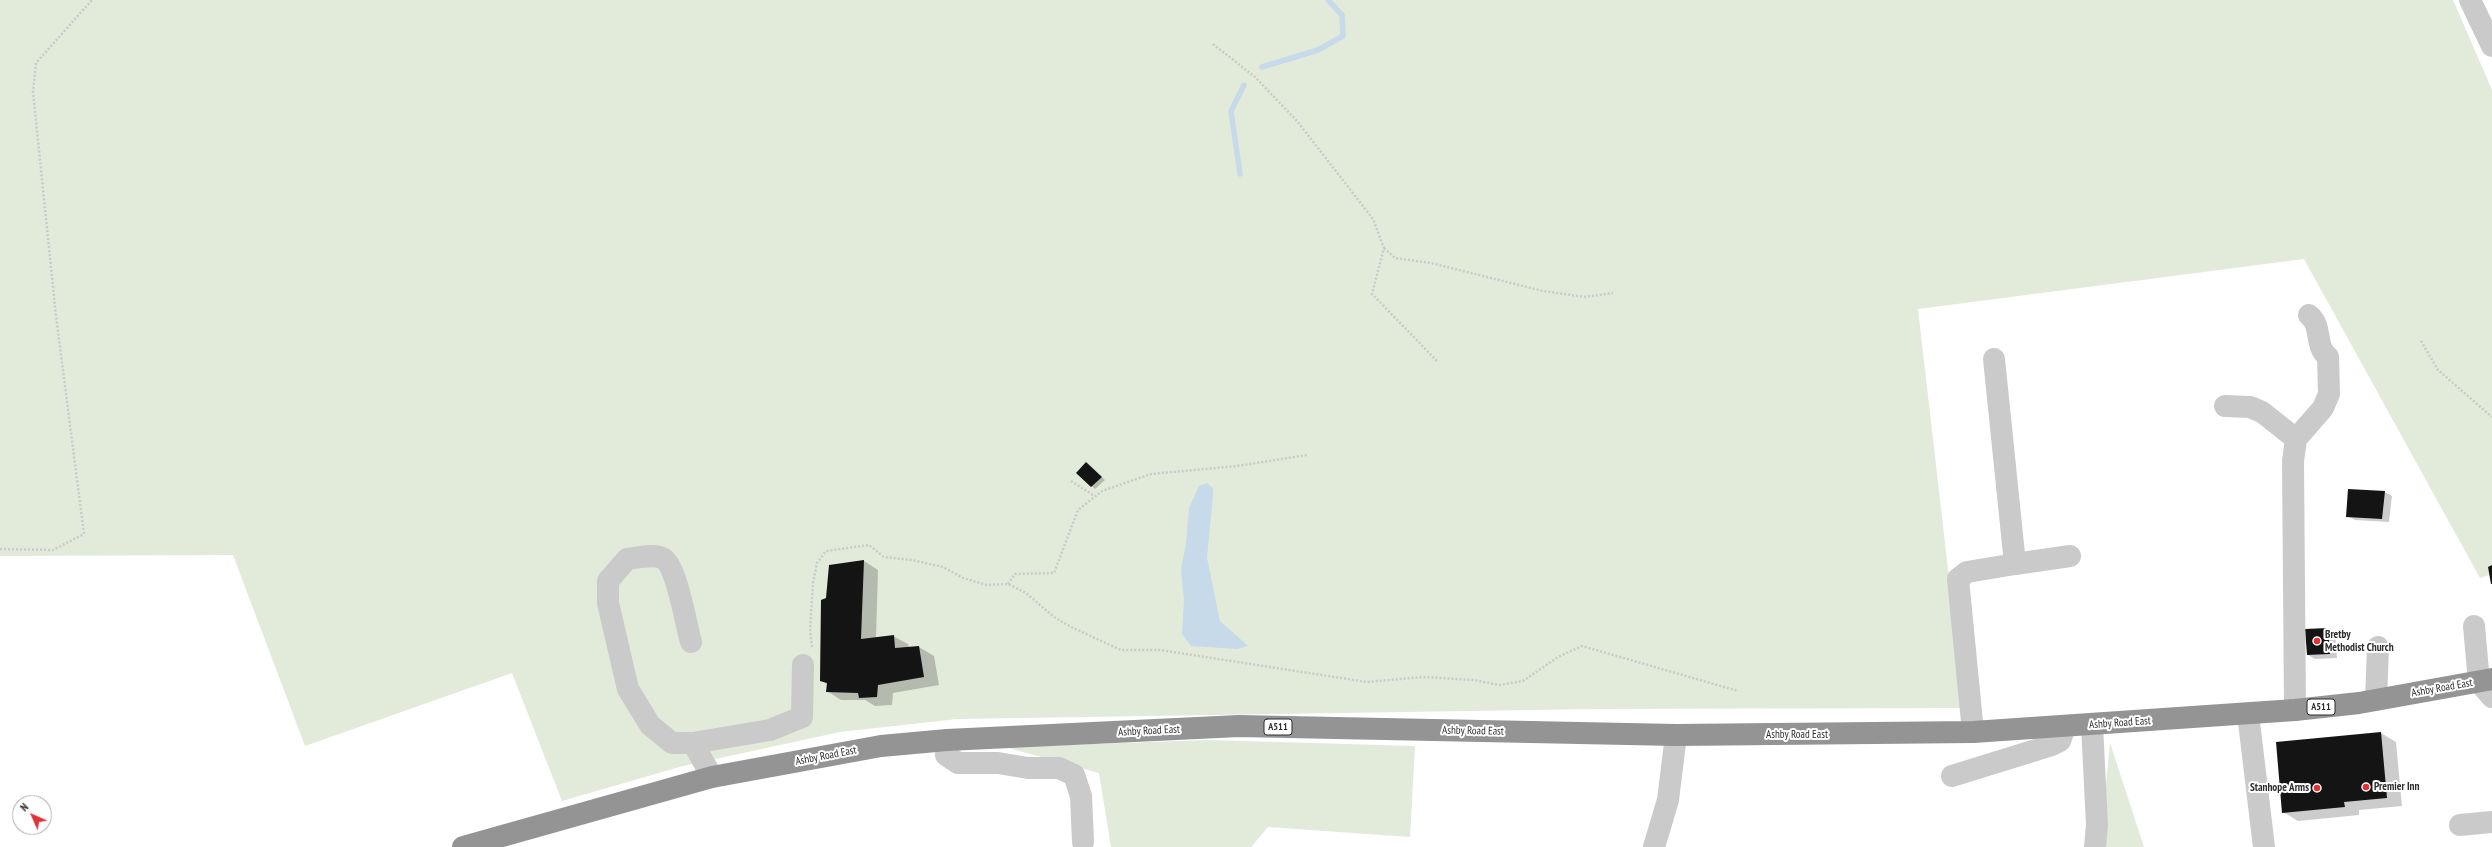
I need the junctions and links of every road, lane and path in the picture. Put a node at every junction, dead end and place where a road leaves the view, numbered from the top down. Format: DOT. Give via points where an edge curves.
graph roads {
  1 [pos="92,0"];
  2 [pos="2470,0"];
  3 [pos="1213,44"];
  4 [pos="2492,46"];
  5 [pos="1384,248"];
  6 [pos="1613,293"];
  7 [pos="2308,315"];
  8 [pos="2421,341"];
  9 [pos="1994,359"];
  10 [pos="1437,361"];
  11 [pos="2225,406"];
  12 [pos="2492,417"];
  13 [pos="2296,439"];
  14 [pos="1307,455"];
  15 [pos="1072,481"];
  16 [pos="1093,495"];
  17 [pos="0,549"];
  18 [pos="2070,556"];
  19 [pos="2015,564"];
  20 [pos="1008,584"];
  21 [pos="2474,626"];
  22 [pos="691,642"];
  23 [pos="2378,647"];
  24 [pos="808,659"];
  25 [pos="2488,686"];
  26 [pos="1738,691"];
  27 [pos="2376,700"];
  28 [pos="2295,710"];
  29 [pos="2248,714"];
  30 [pos="2098,724"];
  31 [pos="2065,727"];
  32 [pos="1973,732"];
  33 [pos="1676,735"];
  34 [pos="947,740"];
  35 [pos="693,743"];
  36 [pos="1952,776"];
  37 [pos="712,777"];
  38 [pos="2492,822"];
  39 [pos="2460,826"];
  40 [pos="1083,842"];
  41 [pos="463,847"];
  42 [pos="1654,847"];
  43 [pos="2095,847"];
  44 [pos="2264,847"];
  1 -- 17 [label="path" via="36,63 33,92 56,316 84,534 53,550"];
  2 -- 4 [label="street"];
  3 -- 5 [label="path" via="1255,77 1297,121 1373,219"];
  5 -- 6 [label="path" via="1395,258 1431,263 1543,291 1585,297"];
  5 -- 10 [label="path" via="1372,294"];
  7 -- 13 [label="street" via="2316,321 2321,350 2328,357 2329,394 2323,408"];
  8 -- 12 [label="path" via="2438,370"];
  9 -- 19 [label="street"];
  11 -- 13 [label="street" via="2250,407 2262,412"];
  13 -- 28 [label="street" via="2293,461"];
  14 -- 20 [label="path" via="1237,466 1151,474 1102,491 1078,510 1054,573 1015,574"];
  15 -- 16 [label="path"];
  18 -- 19 [label="street"];
  19 -- 32 [label="street" via="1967,572 1958,579"];
  20 -- 24 [label="path" via="987,585 963,578 943,567 884,557 869,545 826,551 817,563 813,583"];
  20 -- 26 [label="path" via="1026,593 1054,617 1121,650 1160,650 1367,682 1423,677 1474,680 1499,685 1523,681 1558,657 1582,646"];
  21 -- 25 [label="street"];
  22 -- 35 [label="street" via="672,569 664,559 653,556 627,559 608,581 608,603 628,689 650,725 672,742"];
  23 -- 27 [label="street"];
  24 -- 35 [label="street" via="802,717 770,730"];
  25 -- 27 [label="highway, Ashby Road East / A511"];
  27 -- 28 [label="highway, Ashby Road East / A511"];
  28 -- 29 [label="highway, Ashby Road East / A511"];
  29 -- 30 [label="highway, Ashby Road East / A511"];
  29 -- 44 [label="street"];
  30 -- 31 [label="highway, Ashby Road East / A511"];
  30 -- 43 [label="street"];
  31 -- 32 [label="highway, Ashby Road East / A511"];
  31 -- 36 [label="street" via="2060,741 2052,745"];
  32 -- 33 [label="highway, Ashby Road East / A511"];
  33 -- 34 [label="highway, Ashby Road East / A511" via="1239,726"];
  33 -- 42 [label="street" via="1668,800"];
  34 -- 37 [label="highway, Ashby Road East / A511" via="881,746"];
  34 -- 40 [label="street" via="946,755 958,763 1059,768 1074,774 1081,796"];
  35 -- 37 [label="street"];
  37 -- 41 [label="highway, Ashby Road East / A511"];
  38 -- 39 [label="street"];
}
